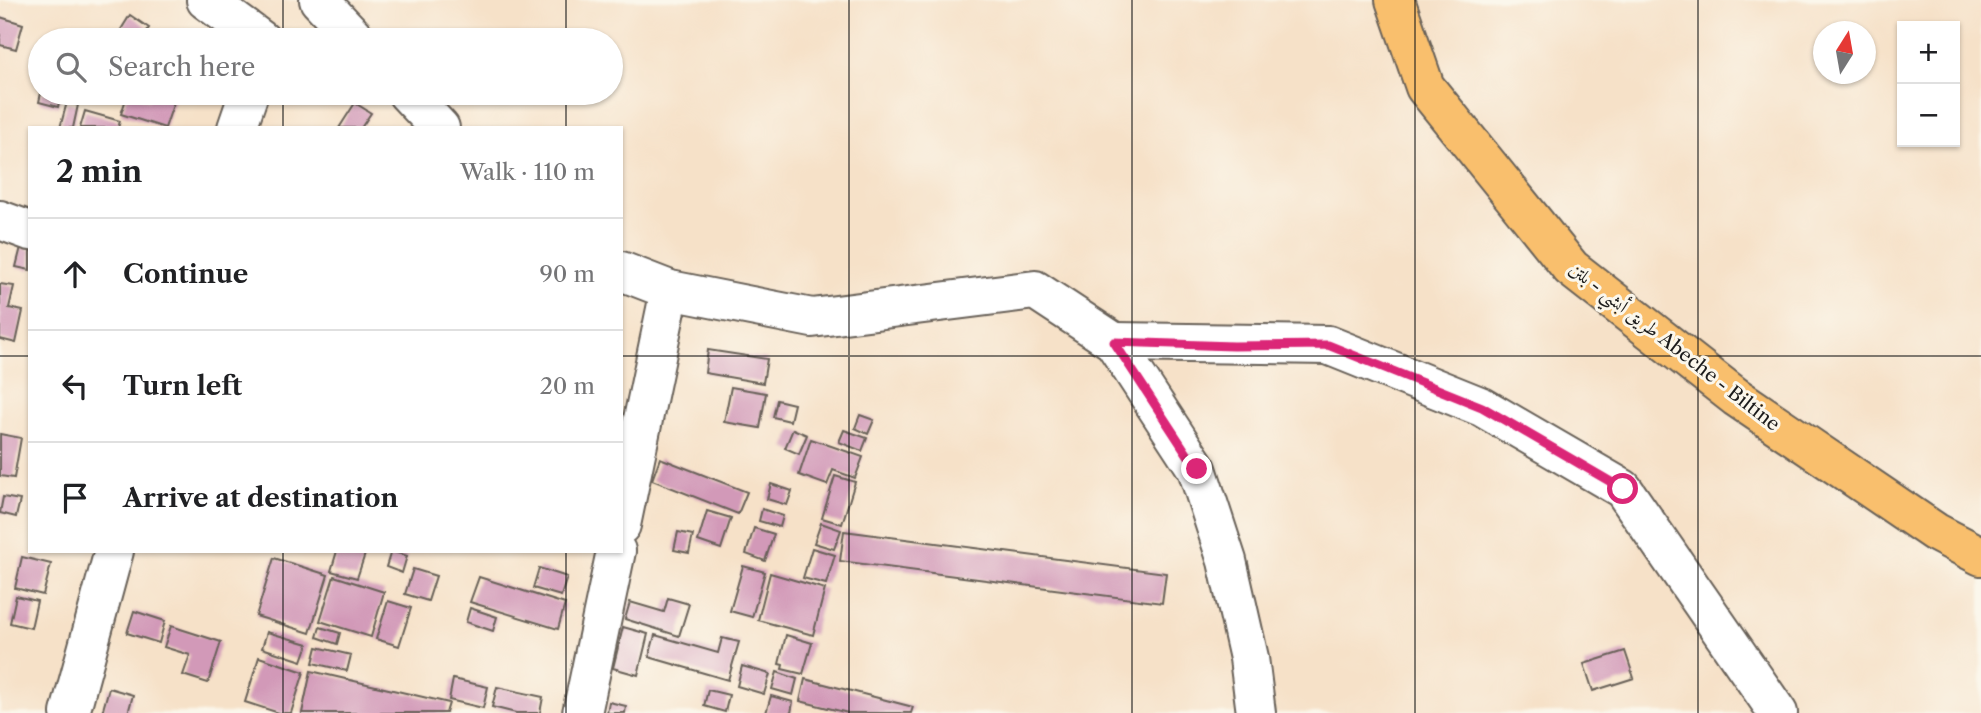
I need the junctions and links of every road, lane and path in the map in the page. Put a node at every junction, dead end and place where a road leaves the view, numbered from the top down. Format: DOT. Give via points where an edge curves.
graph roads {
  1 [pos="206,0"];
  2 [pos="319,0"];
  3 [pos="1395,0"];
  4 [pos="244,28"];
  5 [pos="346,28"];
  6 [pos="245,105"];
  7 [pos="418,105"];
  8 [pos="238,126"];
  9 [pos="438,126"];
  10 [pos="0,220"];
  11 [pos="28,230"];
  12 [pos="623,272"];
  13 [pos="670,290"];
  14 [pos="1114,342"];
  15 [pos="623,514"];
  16 [pos="113,553"];
  17 [pos="616,553"];
  18 [pos="1981,556"];
  19 [pos="70,713"];
  20 [pos="582,713"];
  21 [pos="1256,713"];
  22 [pos="1778,713"];
  1 -- 4 [label="street"];
  2 -- 5 [label="street"];
  3 -- 18 [label="main road, طريق أبشي - بلتن Abeche - Biltine" via="1425,88 1571,268 1736,397 1934,532"];
  6 -- 8 [label="street"];
  7 -- 9 [label="street"];
  10 -- 11 [label="street"];
  12 -- 13 [label="street"];
  13 -- 14 [label="street" via="812,318 1035,290"];
  13 -- 15 [label="street"];
  14 -- 21 [label="street" via="1197,469 1227,561"];
  14 -- 22 [label="street" via="1328,345 1482,407 1623,489"];
  16 -- 19 [label="street"];
  17 -- 20 [label="street"];
}
